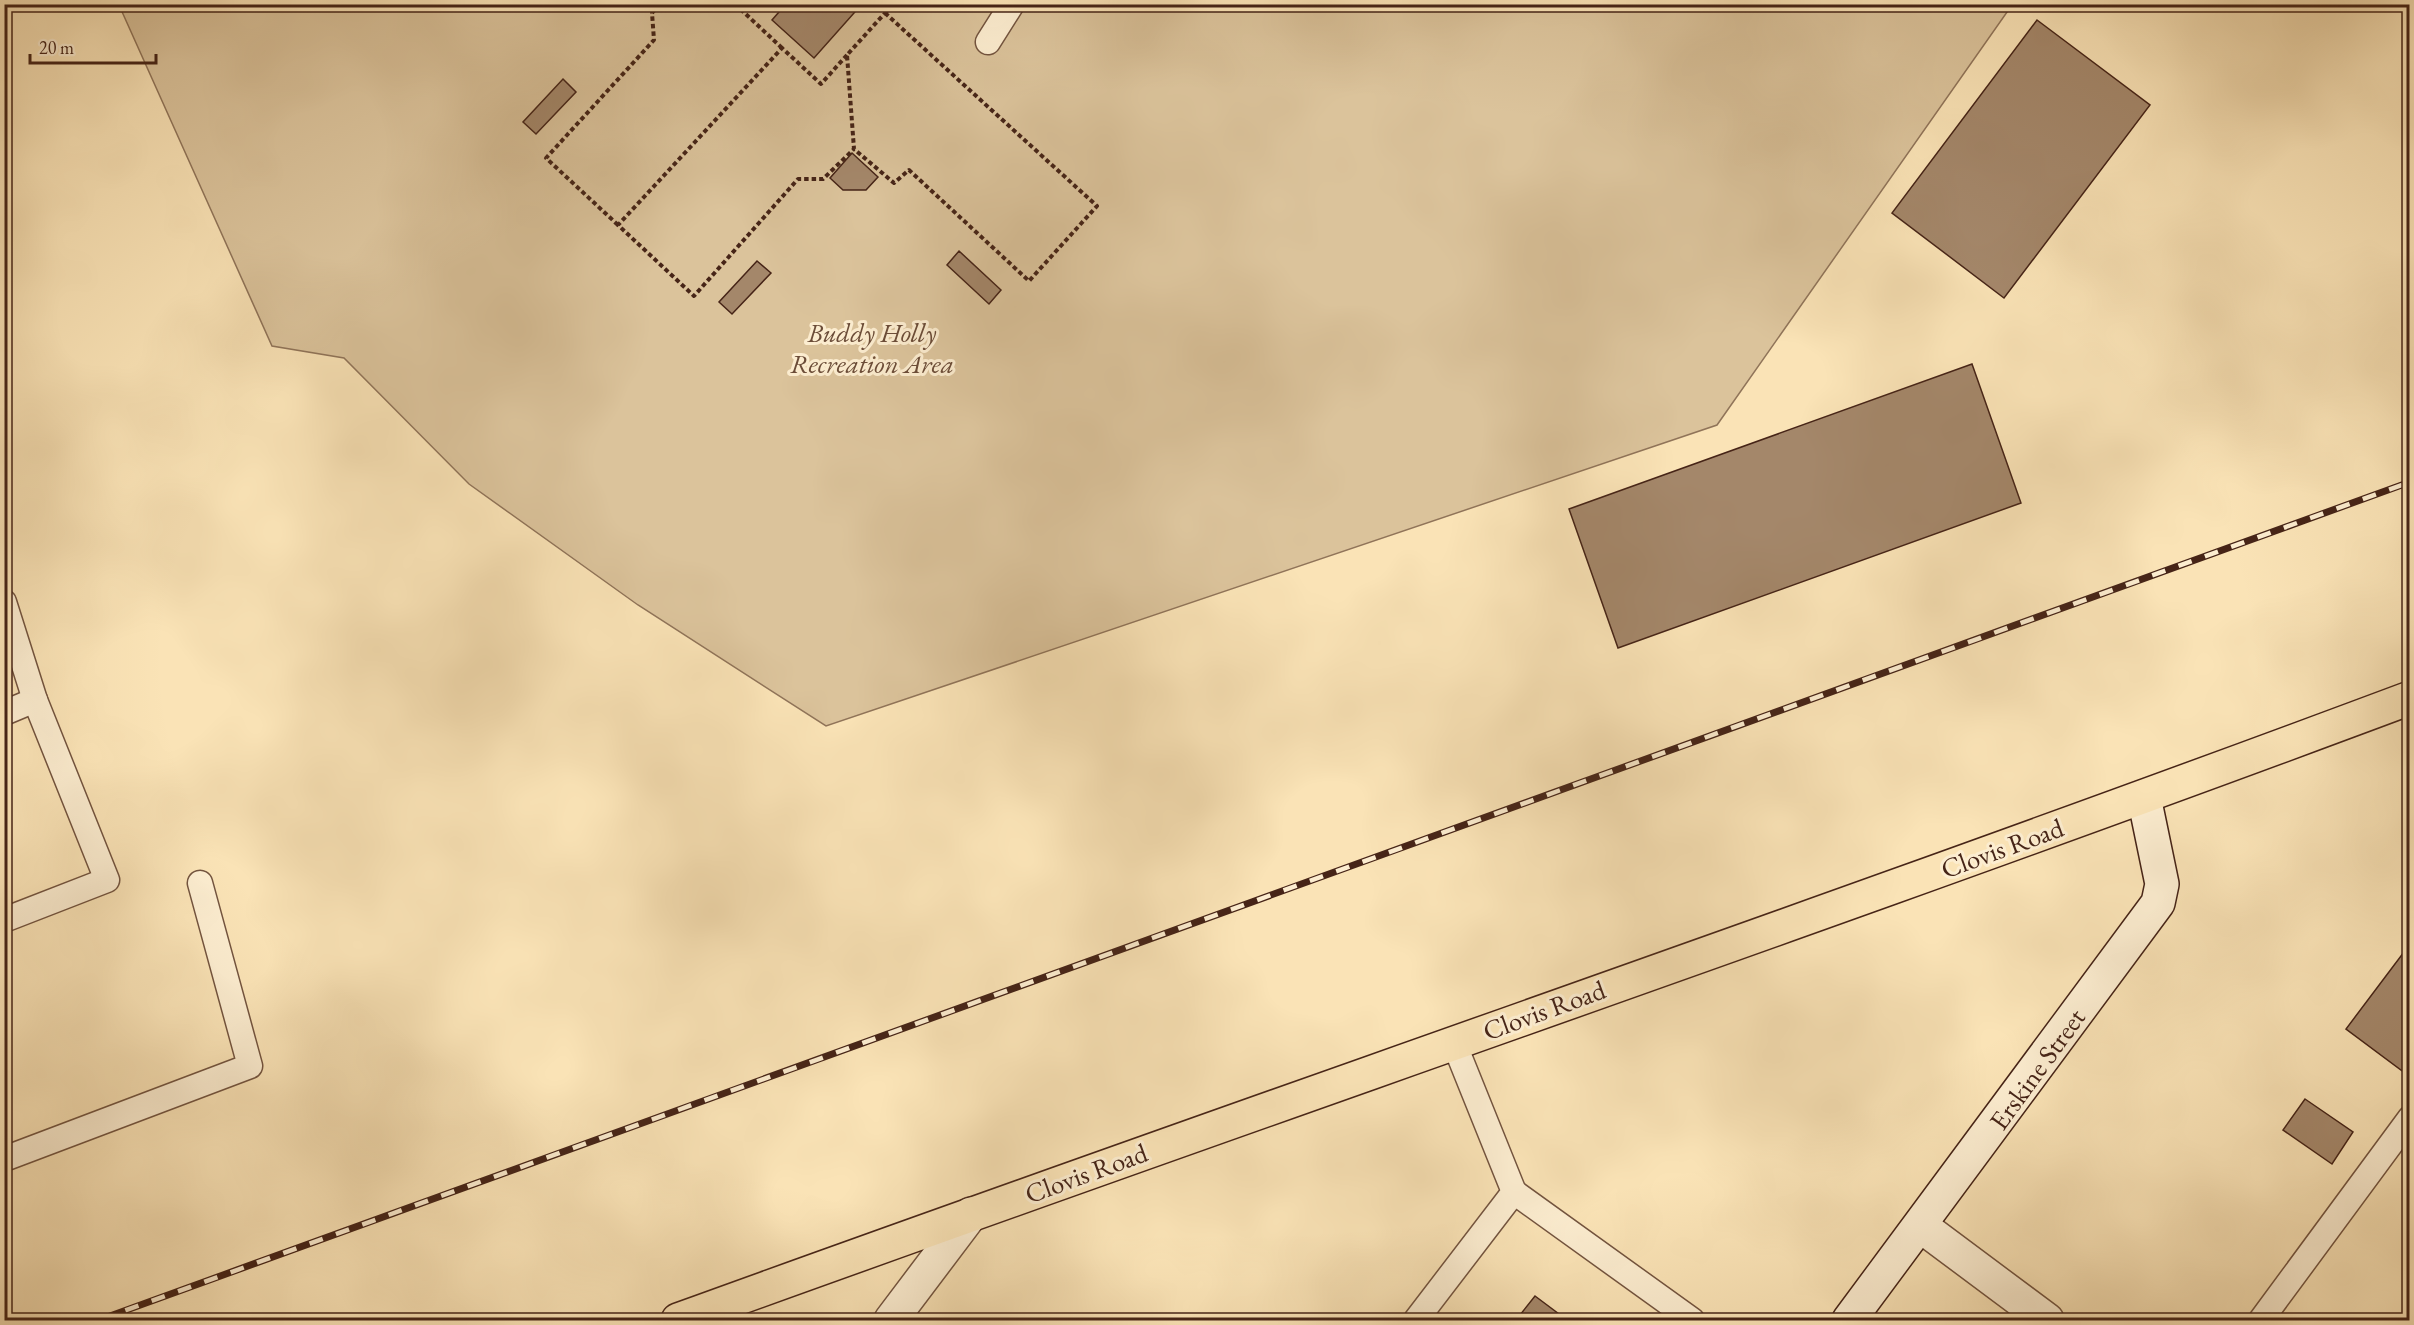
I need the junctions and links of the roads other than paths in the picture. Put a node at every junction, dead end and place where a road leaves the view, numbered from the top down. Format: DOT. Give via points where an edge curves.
graph roads {
  1 [pos="1012,4"];
  2 [pos="988,42"];
  3 [pos="4,602"];
  4 [pos="2409,698"];
  5 [pos="35,700"];
  6 [pos="4,713"];
  7 [pos="2144,797"];
  8 [pos="200,883"];
  9 [pos="4,920"];
  10 [pos="1454,1042"];
  11 [pos="2409,1118"];
  12 [pos="4,1159"];
  13 [pos="1514,1192"];
  14 [pos="971,1214"];
  15 [pos="1921,1226"];
  16 [pos="678,1320"];
  17 [pos="891,1320"];
  18 [pos="1416,1320"];
  19 [pos="1692,1320"];
  20 [pos="1849,1320"];
  21 [pos="2047,1320"];
  22 [pos="2261,1320"];
  1 -- 2 [label="lane"];
  3 -- 5 [label="lane"];
  4 -- 7 [label="highway, Clovis Road"];
  5 -- 6 [label="lane"];
  5 -- 9 [label="lane" via="107,880"];
  7 -- 10 [label="highway, Clovis Road"];
  7 -- 15 [label="street, Erskine Street" via="2162,884 2158,903"];
  8 -- 12 [label="lane" via="250,1066"];
  10 -- 13 [label="lane"];
  10 -- 14 [label="highway, Clovis Road"];
  11 -- 22 [label="lane"];
  13 -- 18 [label="lane"];
  13 -- 19 [label="lane"];
  14 -- 16 [label="highway, Clovis Road"];
  14 -- 17 [label="street"];
  15 -- 20 [label="street, Erskine Street"];
  15 -- 21 [label="street"];
}
